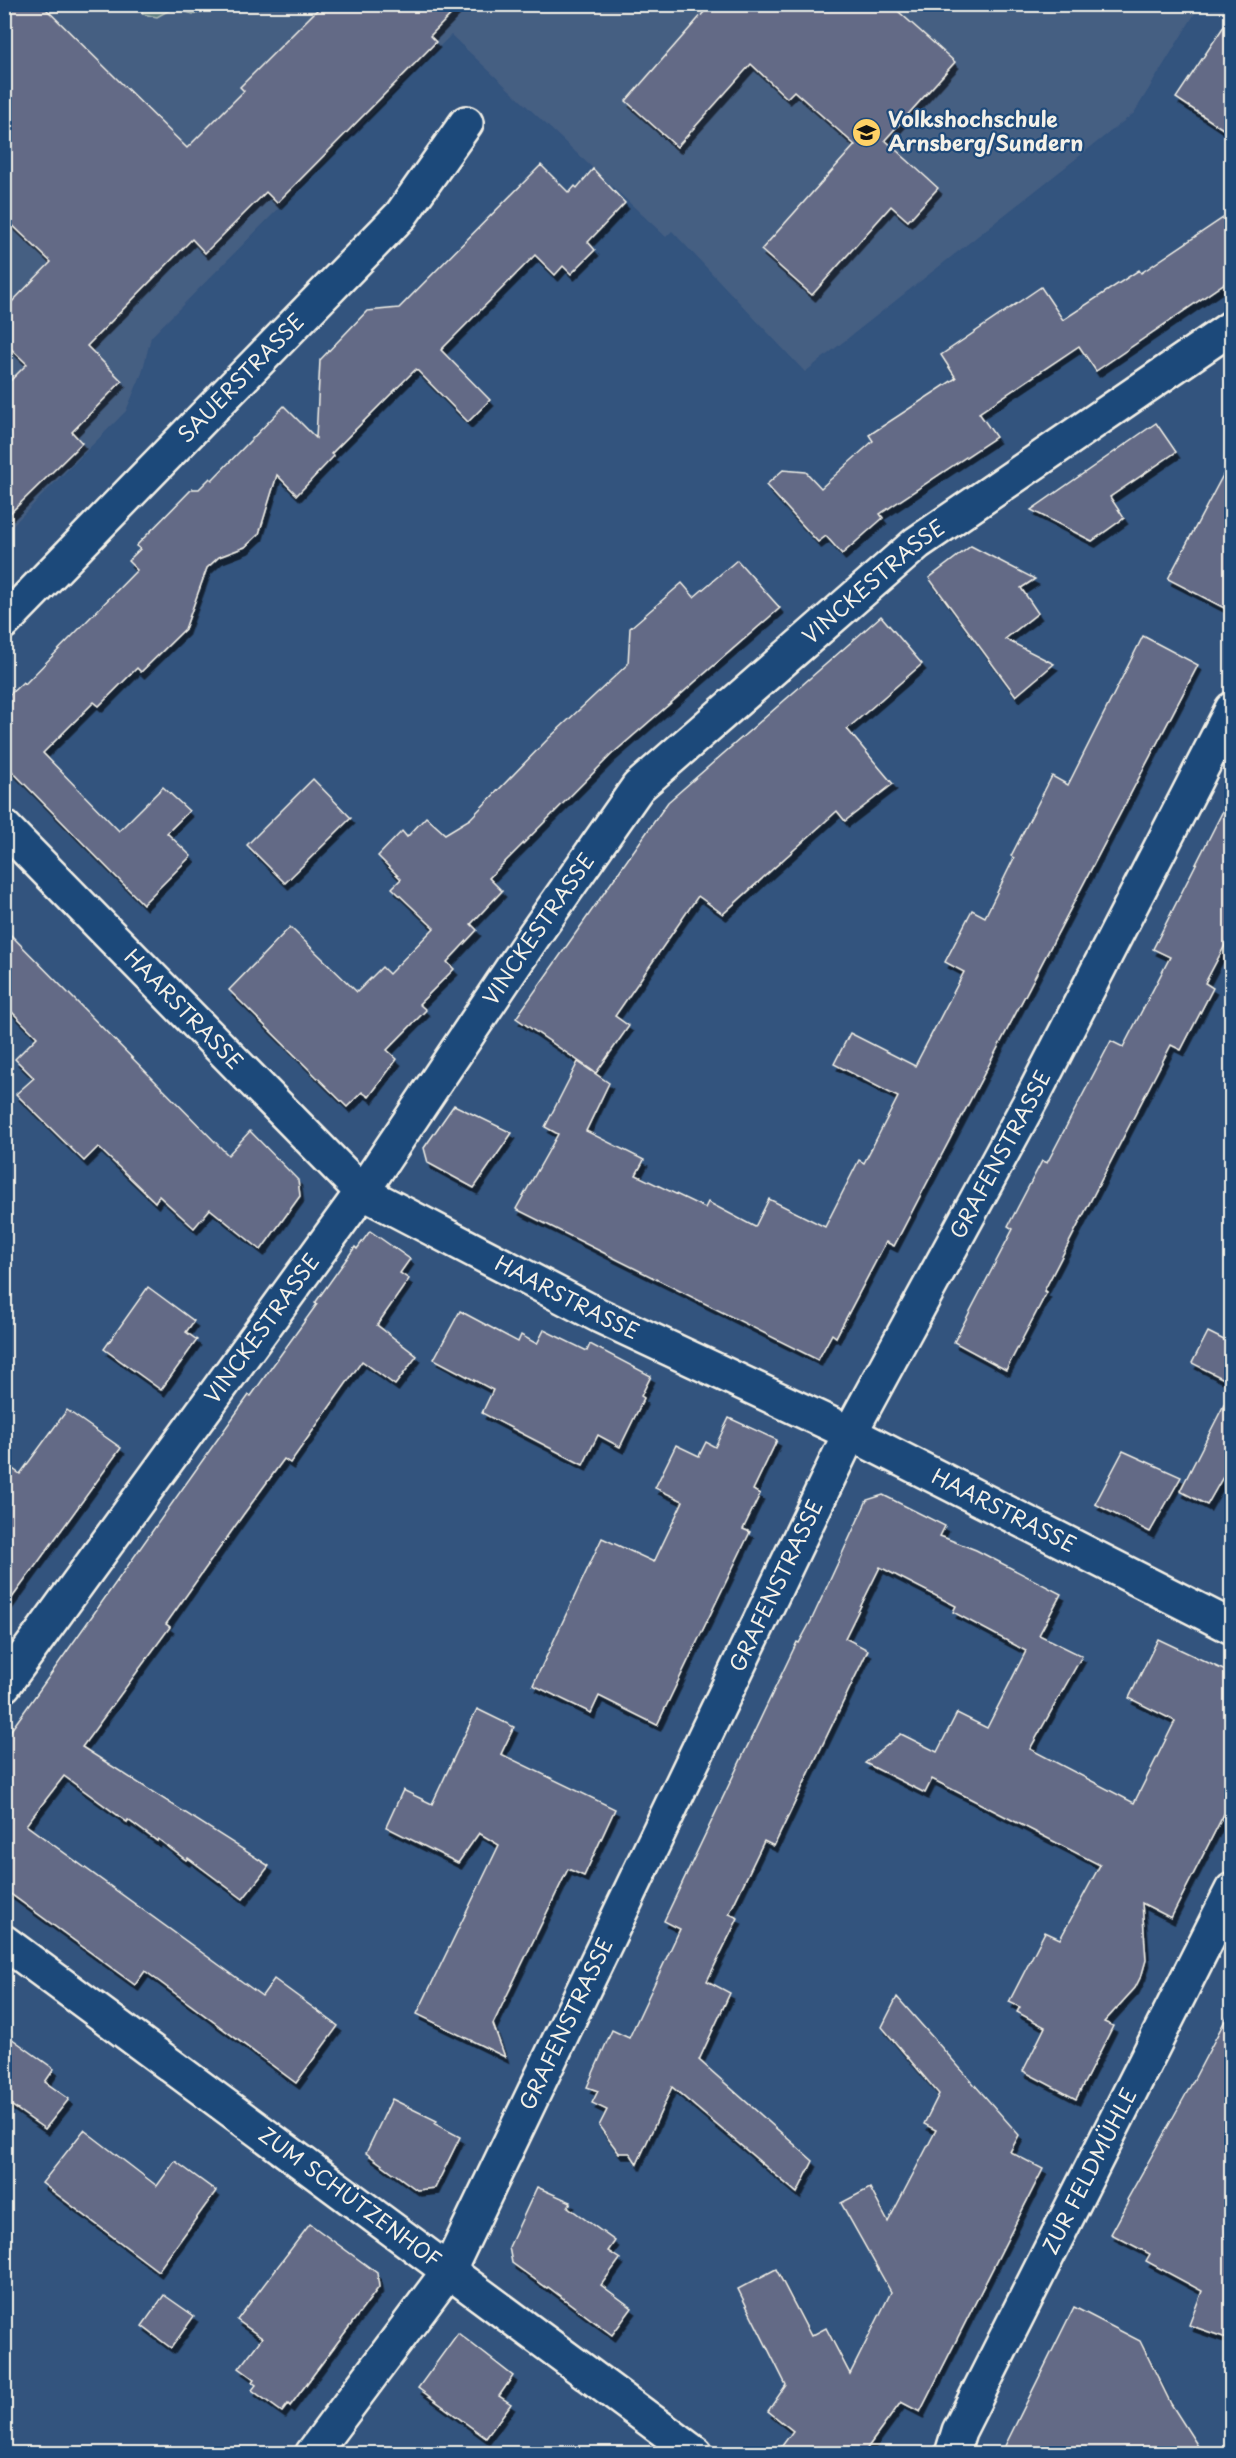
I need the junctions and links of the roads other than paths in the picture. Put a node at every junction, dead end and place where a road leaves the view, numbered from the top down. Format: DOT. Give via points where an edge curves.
graph roads {
  1 [pos="466,123"];
  2 [pos="1232,327"];
  3 [pos="4,622"];
  4 [pos="1232,709"];
  5 [pos="4,827"];
  6 [pos="362,1192"];
  7 [pos="850,1433"];
  8 [pos="1232,1627"];
  9 [pos="4,1685"];
  10 [pos="1232,1890"];
  11 [pos="4,1942"];
  12 [pos="448,2272"];
  13 [pos="312,2454"];
  14 [pos="696,2454"];
  15 [pos="952,2454"];
  1 -- 3 [label="street, SAUERSTRASSE" via="401,215"];
  2 -- 6 [label="street, VINCKESTRASSE" via="917,543 638,787"];
  4 -- 7 [label="street, GRAFENSTRASSE" via="1032,1098"];
  5 -- 6 [label="street, HAARSTRASSE"];
  6 -- 7 [label="street, HAARSTRASSE" via="600,1316"];
  6 -- 9 [label="street, VINCKESTRASSE"];
  7 -- 8 [label="street, HAARSTRASSE"];
  7 -- 12 [label="street, GRAFENSTRASSE"];
  10 -- 15 [label="street, ZUR FELDMÜHLE" via="959,2431"];
  11 -- 12 [label="street, ZUM SCHÜTZENHOF"];
  12 -- 13 [label="street, GRAFENSTRASSE"];
  12 -- 14 [label="street, ZUM SCHÜTZENHOF"];
}
